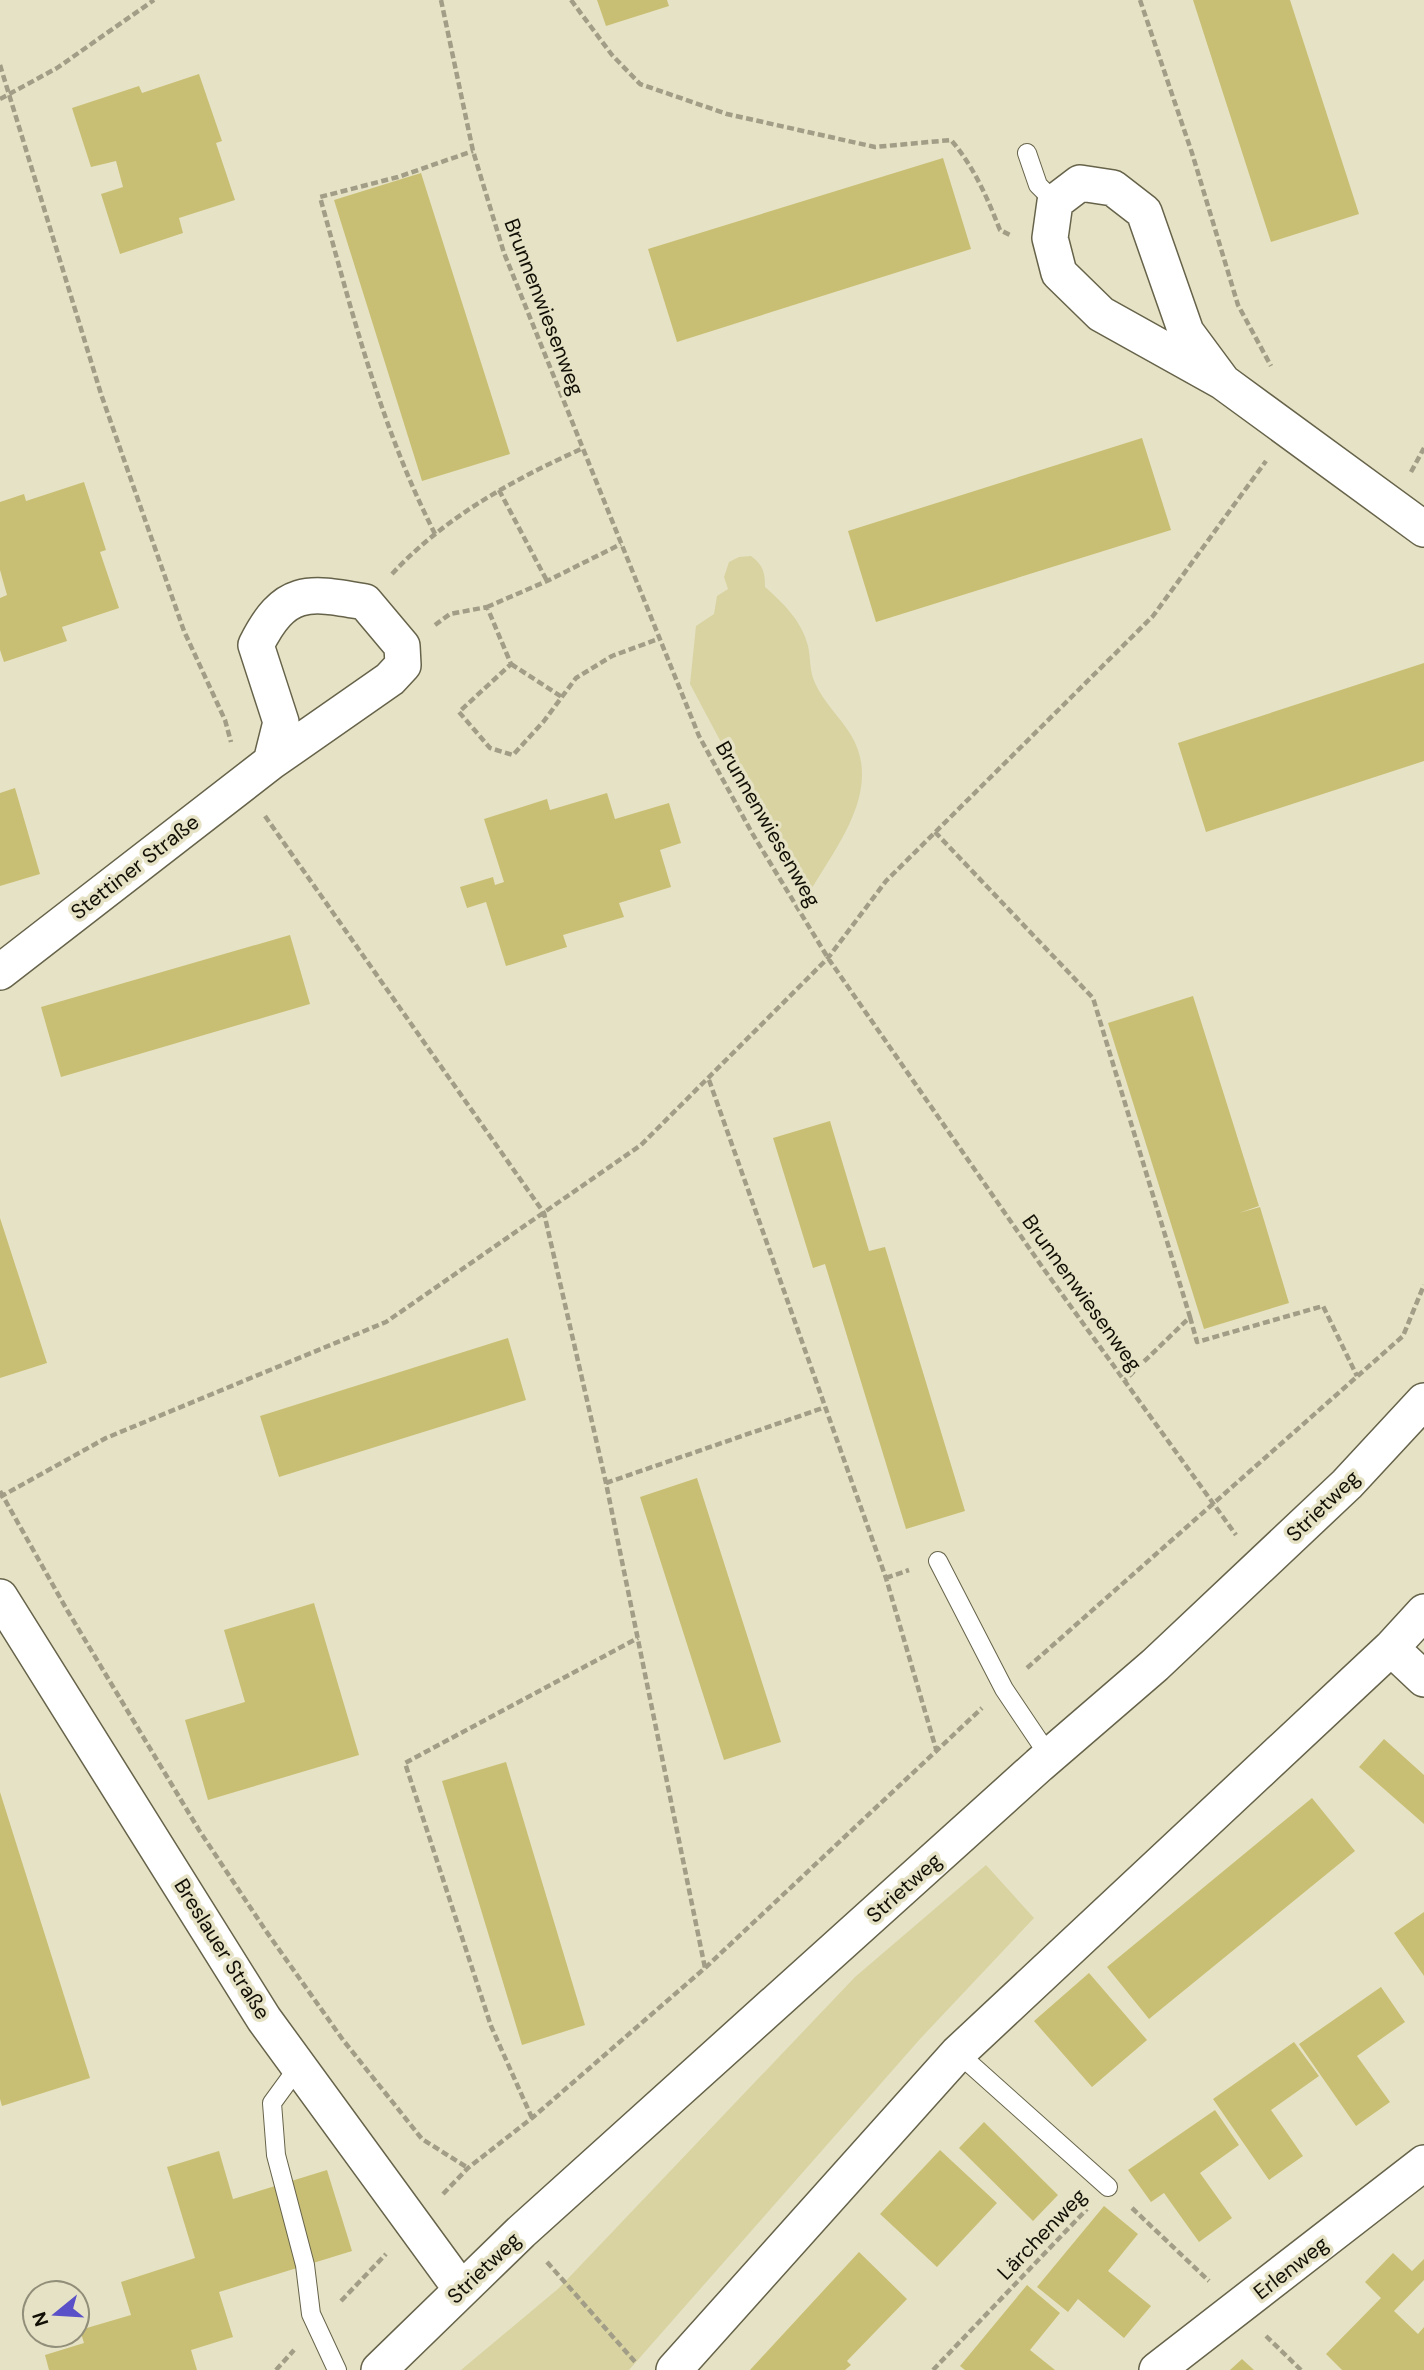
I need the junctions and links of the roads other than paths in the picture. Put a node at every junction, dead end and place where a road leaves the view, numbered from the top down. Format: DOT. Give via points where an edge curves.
graph roads {
  1 [pos="1027,153"];
  2 [pos="1055,202"];
  3 [pos="1223,382"];
  4 [pos="1424,529"];
  5 [pos="271,762"];
  6 [pos="0,972"];
  7 [pos="1424,1401"];
  8 [pos="938,1561"];
  9 [pos="0,1597"];
  10 [pos="1424,1612"];
  11 [pos="1391,1648"];
  12 [pos="1424,1679"];
  13 [pos="1049,1756"];
  14 [pos="958,2053"];
  15 [pos="299,2066"];
  16 [pos="1424,2163"];
  17 [pos="1108,2187"];
  18 [pos="461,2289"];
  19 [pos="337,2370"];
  20 [pos="379,2370"];
  21 [pos="674,2370"];
  22 [pos="1157,2370"];
  1 -- 2 [label="lane" via="1038,185"];
  2 -- 3 [label="street" via="1050,237 1059,273 1101,314"];
  2 -- 3 [label="street" via="1080,183 1114,188 1144,212 1186,331"];
  3 -- 4 [label="street"];
  5 -- 5 [label="street, Stettiner Straße" via="402,666 402,646 365,602 319,594 294,599 269,620 256,645 281,722"];
  5 -- 6 [label="street, Stettiner Straße"];
  7 -- 13 [label="street, Strietweg" via="1347,1484 1258,1569"];
  8 -- 13 [label="lane" via="1004,1689"];
  9 -- 15 [label="street, Breslauer Straße" via="264,2019"];
  10 -- 11 [label="street"];
  11 -- 12 [label="street"];
  11 -- 14 [label="street"];
  13 -- 18 [label="street, Strietweg"];
  14 -- 17 [label="lane"];
  14 -- 21 [label="street"];
  15 -- 18 [label="street, Breslauer Straße"];
  15 -- 19 [label="lane" via="272,2103 276,2155 305,2265 311,2314"];
  16 -- 22 [label="street, Erlenweg"];
  18 -- 20 [label="street, Strietweg"];
}
